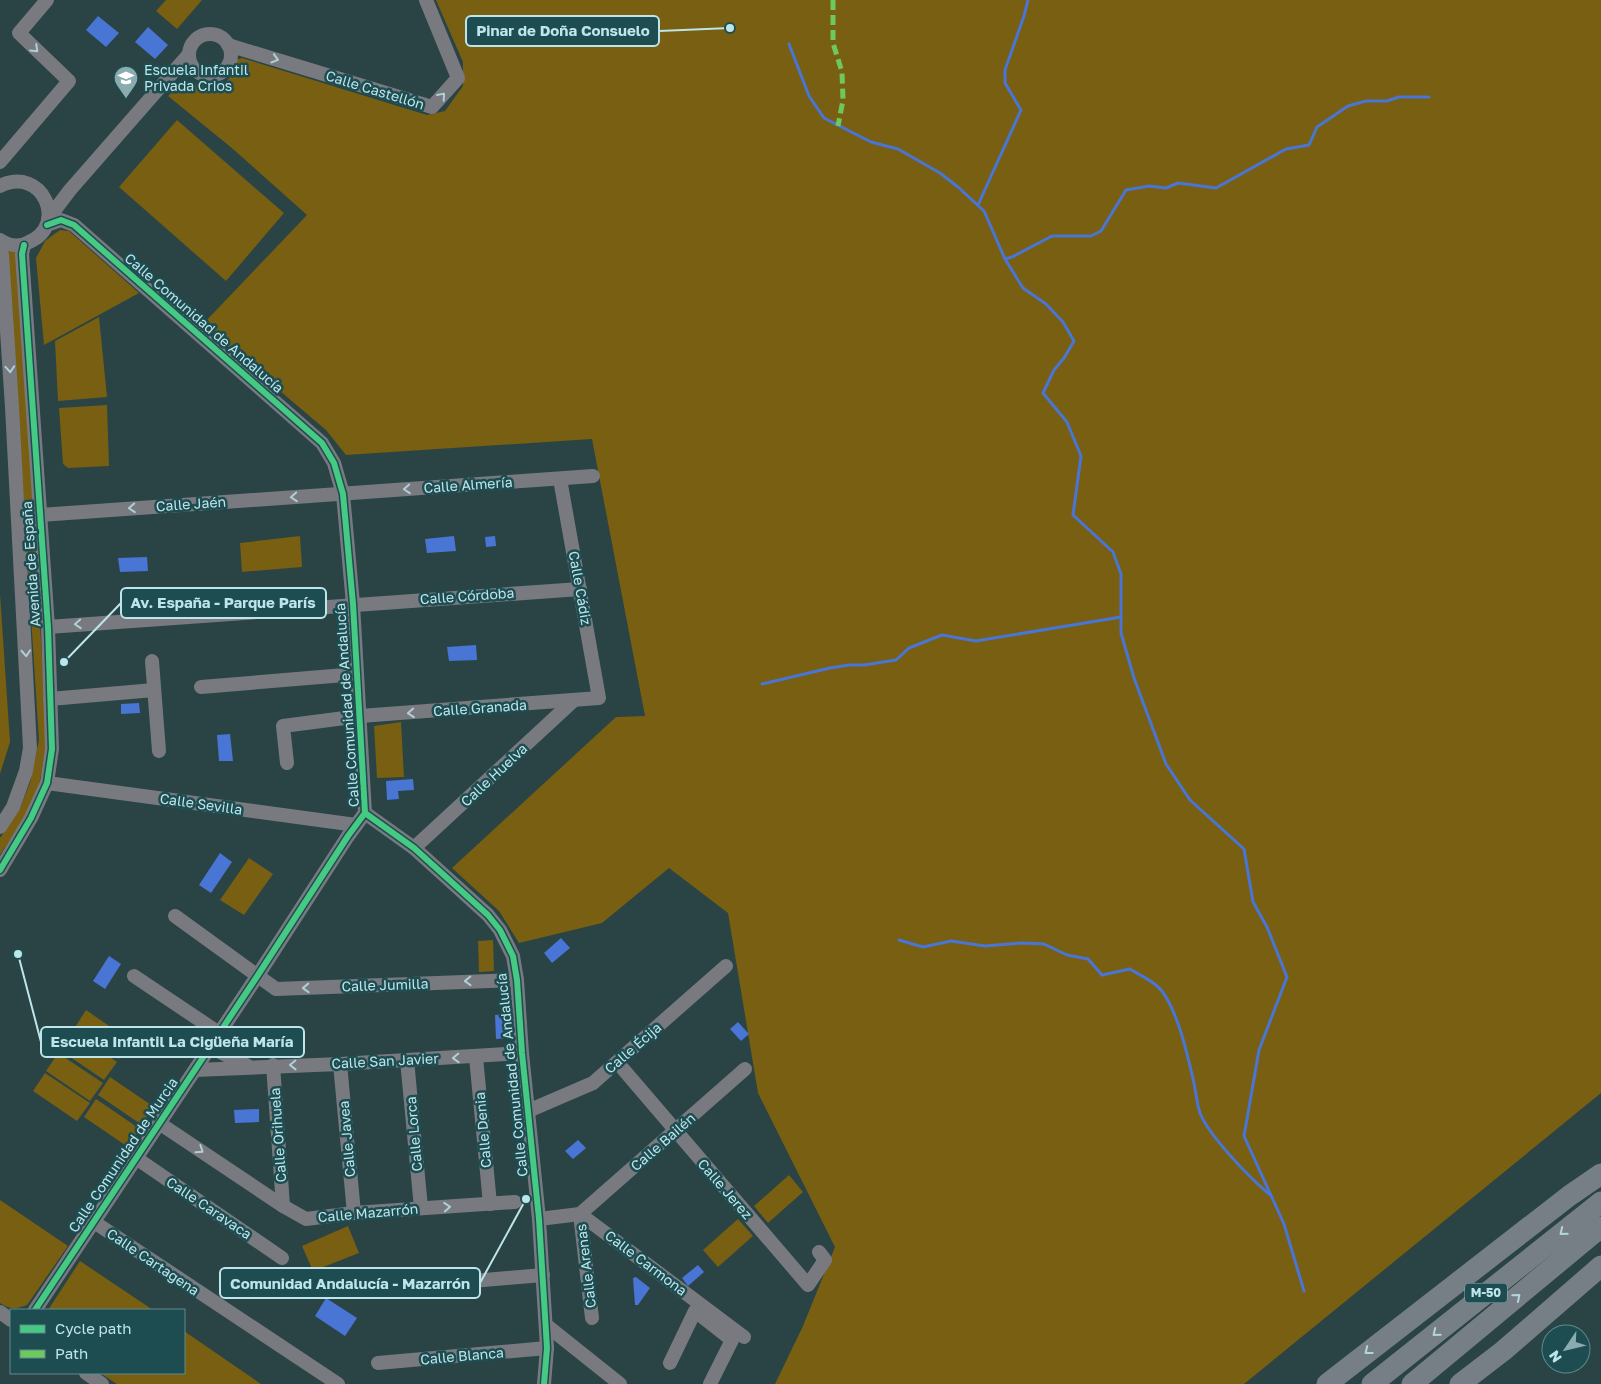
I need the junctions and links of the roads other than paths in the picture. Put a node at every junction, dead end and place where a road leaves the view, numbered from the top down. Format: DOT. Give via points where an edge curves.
graph roads {
  1 [pos="47,0"];
  2 [pos="426,0"];
  3 [pos="228,45"];
  4 [pos="189,54"];
  5 [pos="169,76"];
  6 [pos="206,76"];
  7 [pos="0,163"];
  8 [pos="16,181"];
  9 [pos="0,186"];
  10 [pos="70,190"];
  11 [pos="42,194"];
  12 [pos="47,222"];
  13 [pos="74,225"];
  14 [pos="0,240"];
  15 [pos="24,245"];
  16 [pos="0,251"];
  17 [pos="593,476"];
  18 [pos="560,479"];
  19 [pos="343,494"];
  20 [pos="40,515"];
  21 [pos="580,589"];
  22 [pos="354,604"];
  23 [pos="48,626"];
  24 [pos="152,661"];
  25 [pos="357,674"];
  26 [pos="201,687"];
  27 [pos="154,690"];
  28 [pos="599,698"];
  29 [pos="50,699"];
  30 [pos="573,701"];
  31 [pos="360,716"];
  32 [pos="160,751"];
  33 [pos="287,763"];
  34 [pos="46,783"];
  35 [pos="365,813"];
  36 [pos="356,825"];
  37 [pos="0,828"];
  38 [pos="414,848"];
  39 [pos="0,870"];
  40 [pos="176,916"];
  41 [pos="726,966"];
  42 [pos="258,975"];
  43 [pos="134,976"];
  44 [pos="517,980"];
  45 [pos="219,1033"];
  46 [pos="210,1047"];
  47 [pos="522,1054"];
  48 [pos="476,1057"];
  49 [pos="407,1060"];
  50 [pos="617,1062"];
  51 [pos="340,1064"];
  52 [pos="273,1065"];
  53 [pos="249,1066"];
  54 [pos="746,1069"];
  55 [pos="195,1070"];
  56 [pos="528,1111"];
  57 [pos="159,1123"];
  58 [pos="676,1131"];
  59 [pos="136,1158"];
  60 [pos="1601,1162"];
  61 [pos="1601,1174"];
  62 [pos="516,1202"];
  63 [pos="1601,1202"];
  64 [pos="490,1204"];
  65 [pos="283,1206"];
  66 [pos="421,1208"];
  67 [pos="354,1213"];
  68 [pos="580,1214"];
  69 [pos="539,1219"];
  70 [pos="94,1222"];
  71 [pos="1601,1227"];
  72 [pos="819,1252"];
  73 [pos="1601,1252"];
  74 [pos="282,1258"];
  75 [pos="1601,1266"];
  76 [pos="1476,1267"];
  77 [pos="543,1275"];
  78 [pos="369,1290"];
  79 [pos="36,1309"];
  80 [pos="592,1318"];
  81 [pos="546,1325"];
  82 [pos="744,1337"];
  83 [pos="547,1348"];
  84 [pos="670,1363"];
  85 [pos="378,1364"];
  86 [pos="87,1374"];
  87 [pos="1464,1381"];
  88 [pos="102,1384"];
  89 [pos="338,1384"];
  90 [pos="544,1384"];
  91 [pos="620,1384"];
  92 [pos="710,1384"];
  93 [pos="1326,1384"];
  94 [pos="1372,1384"];
  95 [pos="1412,1384"];
  1 -- 7 [label="street, one-way" via="19,33 69,81"];
  3 -- 2 [label="street, Calle Castellón, one-way" via="432,108 458,78"];
  3 -- 4 [label="street" via="210,34 198,38"];
  3 -- 6 [label="street" via="231,57 225,70 218,75"];
  4 -- 5 [label="street"];
  4 -- 6 [label="street" via="194,70"];
  5 -- 6 [label="street"];
  5 -- 10 [label="street"];
  7 -- 8 [label="street"];
  8 -- 9 [label="street"];
  8 -- 11 [label="street" via="26,182"];
  10 -- 11 [label="street"];
  10 -- 12 [label="street"];
  10 -- 13 [label="street" via="67,209"];
  11 -- 12 [label="street" via="48,210"];
  12 -- 13 [label="street" via="61,220"];
  12 -- 15 [label="street" via="38,237"];
  13 -- 19 [label="street, Calle Comunidad de Andalucía" via="322,443 334,463"];
  14 -- 15 [label="street"];
  15 -- 20 [label="street, Avenida de España" via="22,254"];
  16 -- 37 [label="street, Avenida de España, one-way" via="12,407 30,748 26,771 13,807"];
  17 -- 18 [label="street, Calle Almería"];
  18 -- 19 [label="street, Calle Almería, one-way"];
  18 -- 21 [label="street, Calle Cádiz"];
  19 -- 20 [label="street, Calle Jaén, one-way"];
  19 -- 22 [label="street, Calle Comunidad de Andalucía"];
  20 -- 23 [label="street, Avenida de España"];
  21 -- 22 [label="street, Calle Córdoba"];
  21 -- 28 [label="street, Calle Cádiz"];
  22 -- 23 [label="street, Calle Córdoba, one-way"];
  22 -- 25 [label="street, Calle Comunidad de Andalucía"];
  23 -- 29 [label="street, Avenida de España"];
  24 -- 27 [label="street"];
  25 -- 26 [label="street"];
  25 -- 31 [label="street, Calle Comunidad de Andalucía"];
  27 -- 29 [label="street"];
  27 -- 32 [label="street"];
  28 -- 30 [label="street, Calle Granada"];
  29 -- 34 [label="street, Avenida de España" via="52,749"];
  30 -- 31 [label="street, Calle Granada, one-way"];
  30 -- 38 [label="street, Calle Huelva"];
  31 -- 33 [label="street, Calle Granada" via="283,726"];
  31 -- 35 [label="street, Calle Comunidad de Andalucía"];
  34 -- 36 [label="street, Calle Sevilla"];
  34 -- 39 [label="street, Avenida de España" via="31,818"];
  35 -- 36 [label="street, Calle Comunidad de Murcia"];
  35 -- 38 [label="street, Calle Comunidad de Andalucía"];
  36 -- 42 [label="street, Calle Comunidad de Murcia"];
  38 -- 44 [label="street, Calle Comunidad de Andalucía" via="488,915 500,930 513,956"];
  40 -- 42 [label="street, Calle Jumilla"];
  41 -- 50 [label="street, Calle Écija"];
  44 -- 42 [label="street, Calle Jumilla, one-way" via="276,989"];
  42 -- 45 [label="street, Calle Comunidad de Murcia"];
  43 -- 45 [label="street"];
  44 -- 47 [label="street, Calle Comunidad de Andalucía"];
  45 -- 46 [label="street, Calle Comunidad de Murcia"];
  46 -- 53 [label="street, Calle San Javier"];
  46 -- 55 [label="street, Calle Comunidad de Murcia"];
  47 -- 48 [label="street, Calle San Javier"];
  47 -- 56 [label="street, Calle Comunidad de Andalucía"];
  48 -- 49 [label="street, Calle San Javier, one-way"];
  48 -- 64 [label="street, Calle Denia"];
  49 -- 51 [label="street, Calle San Javier"];
  49 -- 66 [label="street, Calle Lorca"];
  50 -- 56 [label="street, Calle Écija" via="593,1084"];
  50 -- 58 [label="street, Calle Jerez"];
  51 -- 52 [label="street, Calle San Javier, one-way"];
  51 -- 67 [label="street, Calle Javea"];
  52 -- 53 [label="street, Calle San Javier"];
  52 -- 65 [label="street, Calle Orihuela"];
  53 -- 55 [label="street, Calle San Javier"];
  54 -- 58 [label="street, Calle Bailén"];
  55 -- 57 [label="street, Calle Comunidad de Murcia"];
  56 -- 69 [label="street, Calle Comunidad de Andalucía"];
  57 -- 59 [label="street, Calle Comunidad de Murcia"];
  57 -- 65 [label="street, Calle Mazarrón, one-way"];
  58 -- 68 [label="street, Calle Bailén"];
  58 -- 72 [label="street, Calle Jerez" via="808,1285 825,1260"];
  59 -- 70 [label="street, Calle Comunidad de Murcia"];
  59 -- 74 [label="street, Calle Caravaca"];
  60 -- 76 [label="highway" via="1563,1190"];
  61 -- 76 [label="highway"];
  62 -- 64 [label="street, Calle Mazarrón"];
  63 -- 94 [label="highway, M-50, one-way"];
  66 -- 64 [label="street, Calle Mazarrón, one-way"];
  65 -- 67 [label="street, Calle Mazarrón" via="306,1219"];
  66 -- 67 [label="street, Calle Mazarrón"];
  68 -- 69 [label="street"];
  68 -- 80 [label="street, Calle Arenas"];
  68 -- 82 [label="street, Calle Carmona"];
  69 -- 77 [label="street, Calle Comunidad de Andalucía"];
  70 -- 79 [label="street, Calle Comunidad de Murcia"];
  70 -- 89 [label="street, Calle Cartagena"];
  95 -- 71 [label="highway, M-50, one-way"];
  73 -- 87 [label="highway"];
  75 -- 87 [label="highway"];
  76 -- 93 [label="highway, one-way"];
  77 -- 78 [label="street"];
  77 -- 81 [label="street, Calle Comunidad de Andalucía"];
  81 -- 83 [label="street, Calle Comunidad de Andalucía"];
  81 -- 91 [label="street"];
  83 -- 85 [label="street, Calle Blanca"];
  83 -- 90 [label="street, Calle Comunidad de Andalucía"];
  84 -- 92 [label="street" via="695,1312 732,1340"];
  86 -- 88 [label="street"];
}
